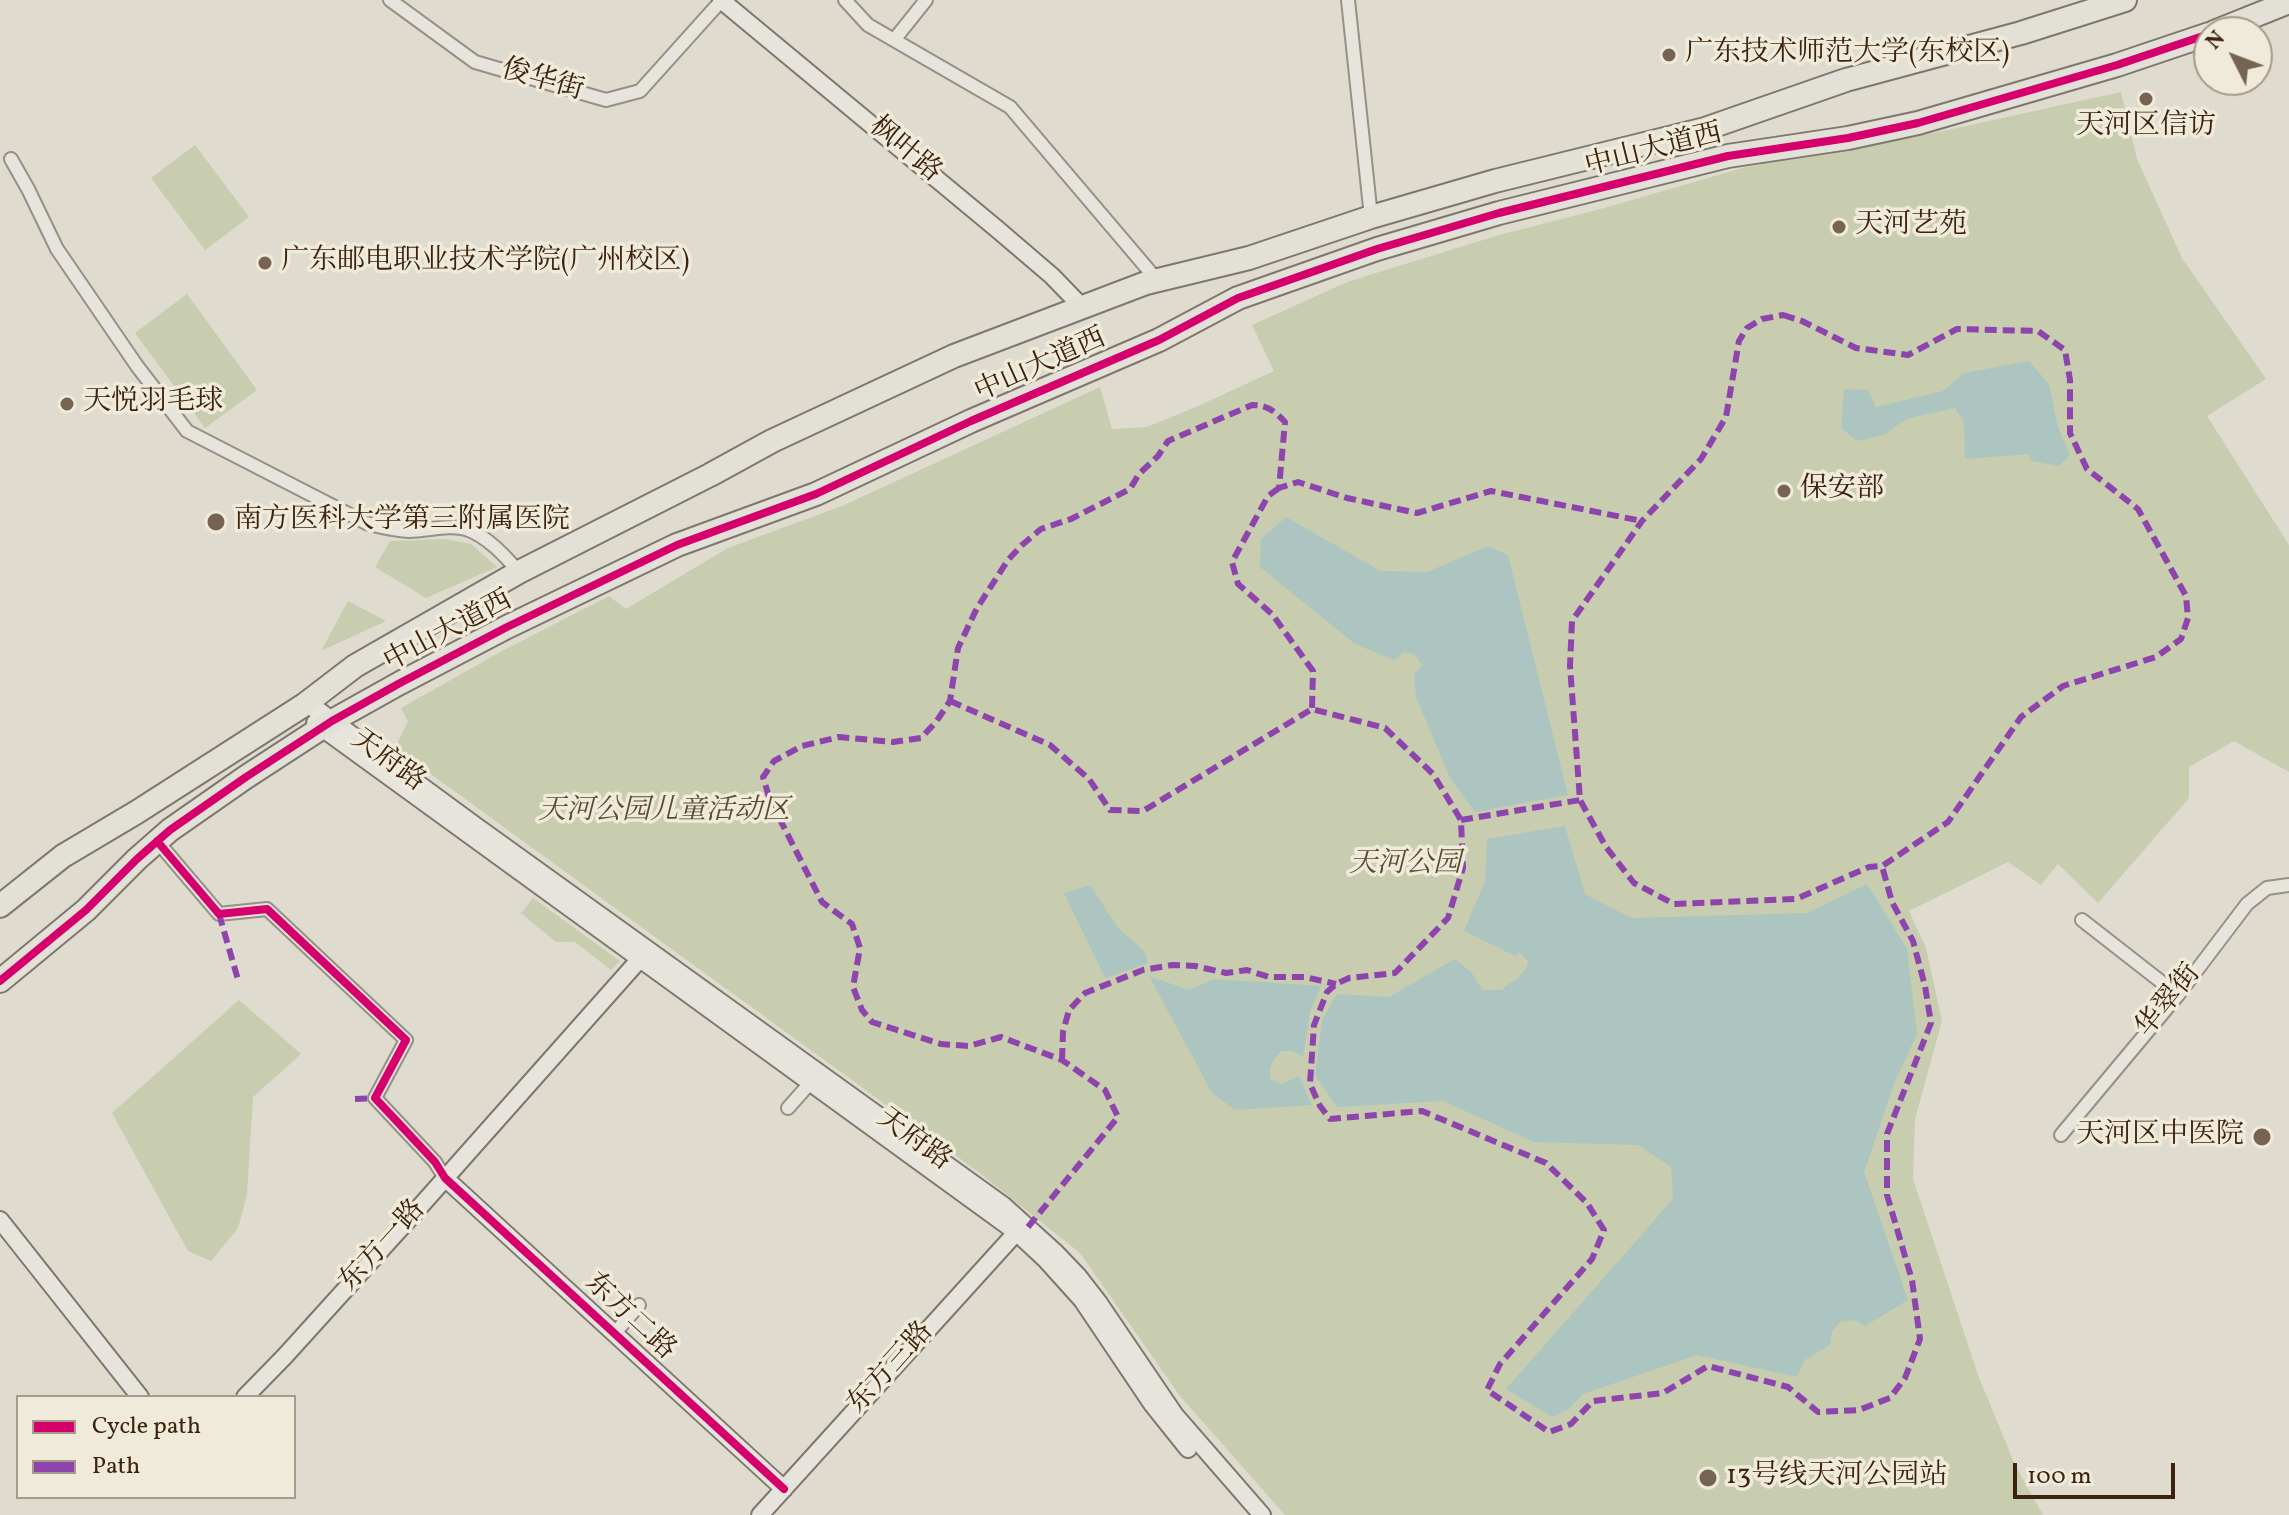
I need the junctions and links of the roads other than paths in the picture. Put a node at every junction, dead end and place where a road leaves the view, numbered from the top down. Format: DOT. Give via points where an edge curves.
graph roads {
  1 [pos="390,0"];
  2 [pos="721,0"];
  3 [pos="845,0"];
  4 [pos="926,0"];
  5 [pos="1348,0"];
  6 [pos="2125,0"];
  7 [pos="2289,2"];
  8 [pos="2254,16"];
  9 [pos="2193,39"];
  10 [pos="894,40"];
  11 [pos="11,159"];
  12 [pos="1371,217"];
  13 [pos="1157,280"];
  14 [pos="1083,308"];
  15 [pos="519,572"];
  16 [pos="304,705"];
  17 [pos="327,725"];
  18 [pos="157,841"];
  19 [pos="2289,885"];
  20 [pos="0,906"];
  21 [pos="2082,920"];
  22 [pos="644,955"];
  23 [pos="0,981"];
  24 [pos="2178,995"];
  25 [pos="811,1082"];
  26 [pos="788,1108"];
  27 [pos="2061,1135"];
  28 [pos="445,1178"];
  29 [pos="0,1220"];
  30 [pos="1020,1228"];
  31 [pos="639,1305"];
  32 [pos="614,1334"];
  33 [pos="138,1395"];
  34 [pos="247,1395"];
  35 [pos="784,1489"];
  36 [pos="760,1515"];
  37 [pos="1247,1515"];
  38 [pos="1262,1515"];
  1 -- 2 [label="street, 俊华街" via="475,62 606,100 640,91"];
  2 -- 14 [label="street, 枫叶路" via="1052,276"];
  3 -- 10 [label="street" via="868,25"];
  4 -- 10 [label="street"];
  5 -- 12 [label="street"];
  6 -- 12 [label="highway, 中山大道西" via="1846,80 1705,129"];
  7 -- 8 [label="highway, 中山大道西"];
  9 -- 17 [label="highway, 中山大道西" via="1918,123 1728,156 1499,213 1271,285 816,494 638,563"];
  10 -- 13 [label="street" via="1010,107"];
  11 -- 15 [label="street" via="57,249 187,431 366,523 410,531 453,527 476,534"];
  12 -- 13 [label="highway, 中山大道西" via="1249,258"];
  13 -- 14 [label="highway, 中山大道西"];
  14 -- 15 [label="highway, 中山大道西" via="954,356 772,441"];
  15 -- 16 [label="highway, 中山大道西" via="355,666"];
  16 -- 17 [label="street, 天府路" via="307,717"];
  16 -- 20 [label="highway, 中山大道西" via="63,856"];
  17 -- 18 [label="highway, 中山大道西"];
  17 -- 22 [label="street, 天府路"];
  18 -- 23 [label="highway, 中山大道西" via="86,910"];
  18 -- 28 [label="street" via="219,914 267,909 406,1040 375,1098"];
  19 -- 24 [label="street, 华翠街" via="2267,888 2247,904"];
  21 -- 24 [label="street"];
  22 -- 25 [label="street, 天府路"];
  22 -- 28 [label="street, 东方一路"];
  22 -- 30 [label="street, 天府路" via="1003,1205"];
  24 -- 27 [label="street, 华翠街"];
  25 -- 26 [label="street"];
  25 -- 30 [label="street, 天府路"];
  28 -- 32 [label="street, 东方二路"];
  28 -- 34 [label="street, 东方一路"];
  29 -- 33 [label="street"];
  30 -- 35 [label="street, 东方三路"];
  30 -- 37 [label="street, 天府路" via="1082,1300 1159,1413"];
  30 -- 38 [label="street, 天府路" via="1056,1253 1083,1282 1175,1415"];
  31 -- 32 [label="street"];
  32 -- 35 [label="street, 东方二路"];
  35 -- 36 [label="street, 东方三路"];
}
